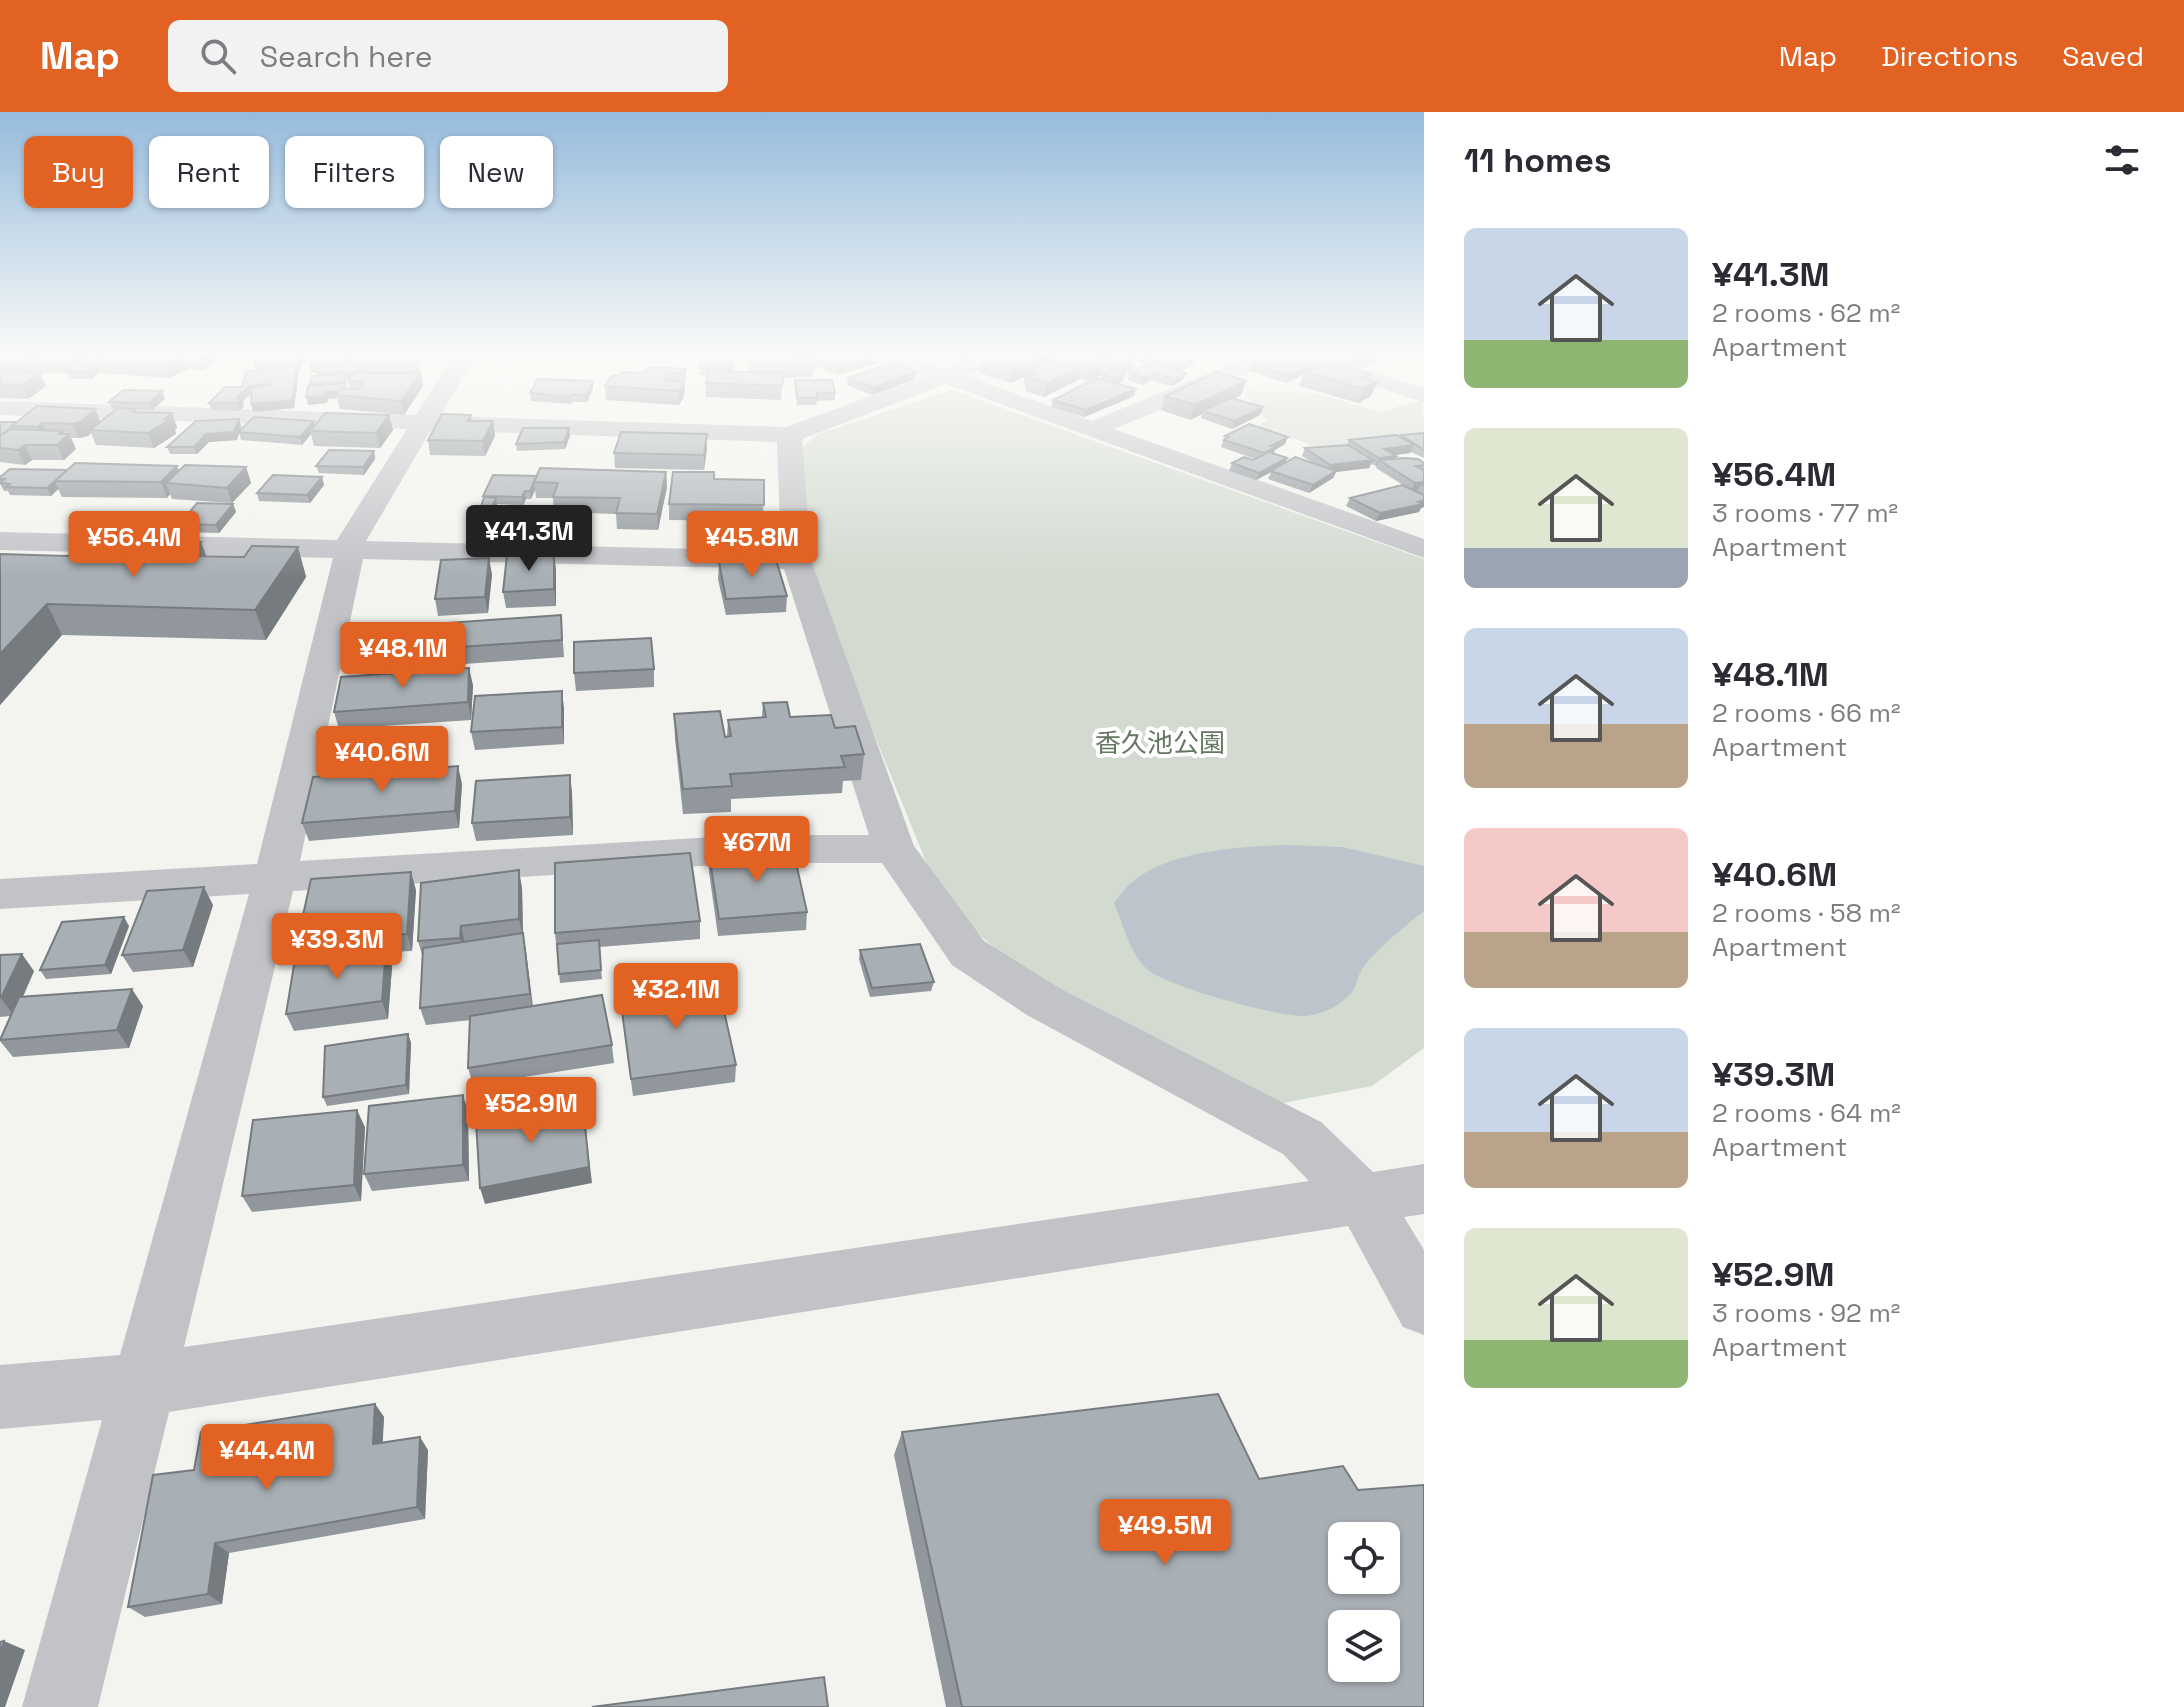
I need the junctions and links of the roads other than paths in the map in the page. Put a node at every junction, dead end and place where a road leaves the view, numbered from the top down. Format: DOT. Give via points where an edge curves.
graph roads {
  1 [pos="419,430"];
  2 [pos="650,430"];
  3 [pos="801,430"];
  4 [pos="1097,430"];
  5 [pos="789,435"];
  6 [pos="0,541"];
  7 [pos="1416,541"];
  8 [pos="350,550"];
  9 [pos="796,560"];
  10 [pos="894,849"];
  11 [pos="275,878"];
  12 [pos="0,894"];
  13 [pos="1424,1189"];
  14 [pos="1362,1198"];
  15 [pos="1424,1306"];
  16 [pos="146,1384"];
  17 [pos="0,1397"];
  18 [pos="60,1707"];
  1 -- 8 [label="street"];
  2 -- 5 [label="street"];
  3 -- 5 [label="street"];
  4 -- 7 [label="street"];
  5 -- 9 [label="street"];
  6 -- 8 [label="street"];
  8 -- 9 [label="street"];
  8 -- 11 [label="street"];
  9 -- 10 [label="street"];
  10 -- 11 [label="street" via="750,849"];
  10 -- 14 [label="street" via="968,953 1044,1002 1302,1138"];
  11 -- 12 [label="street"];
  11 -- 16 [label="street"];
  13 -- 14 [label="street"];
  14 -- 15 [label="street"];
  14 -- 16 [label="street"];
  16 -- 17 [label="street"];
  16 -- 18 [label="street"];
}
